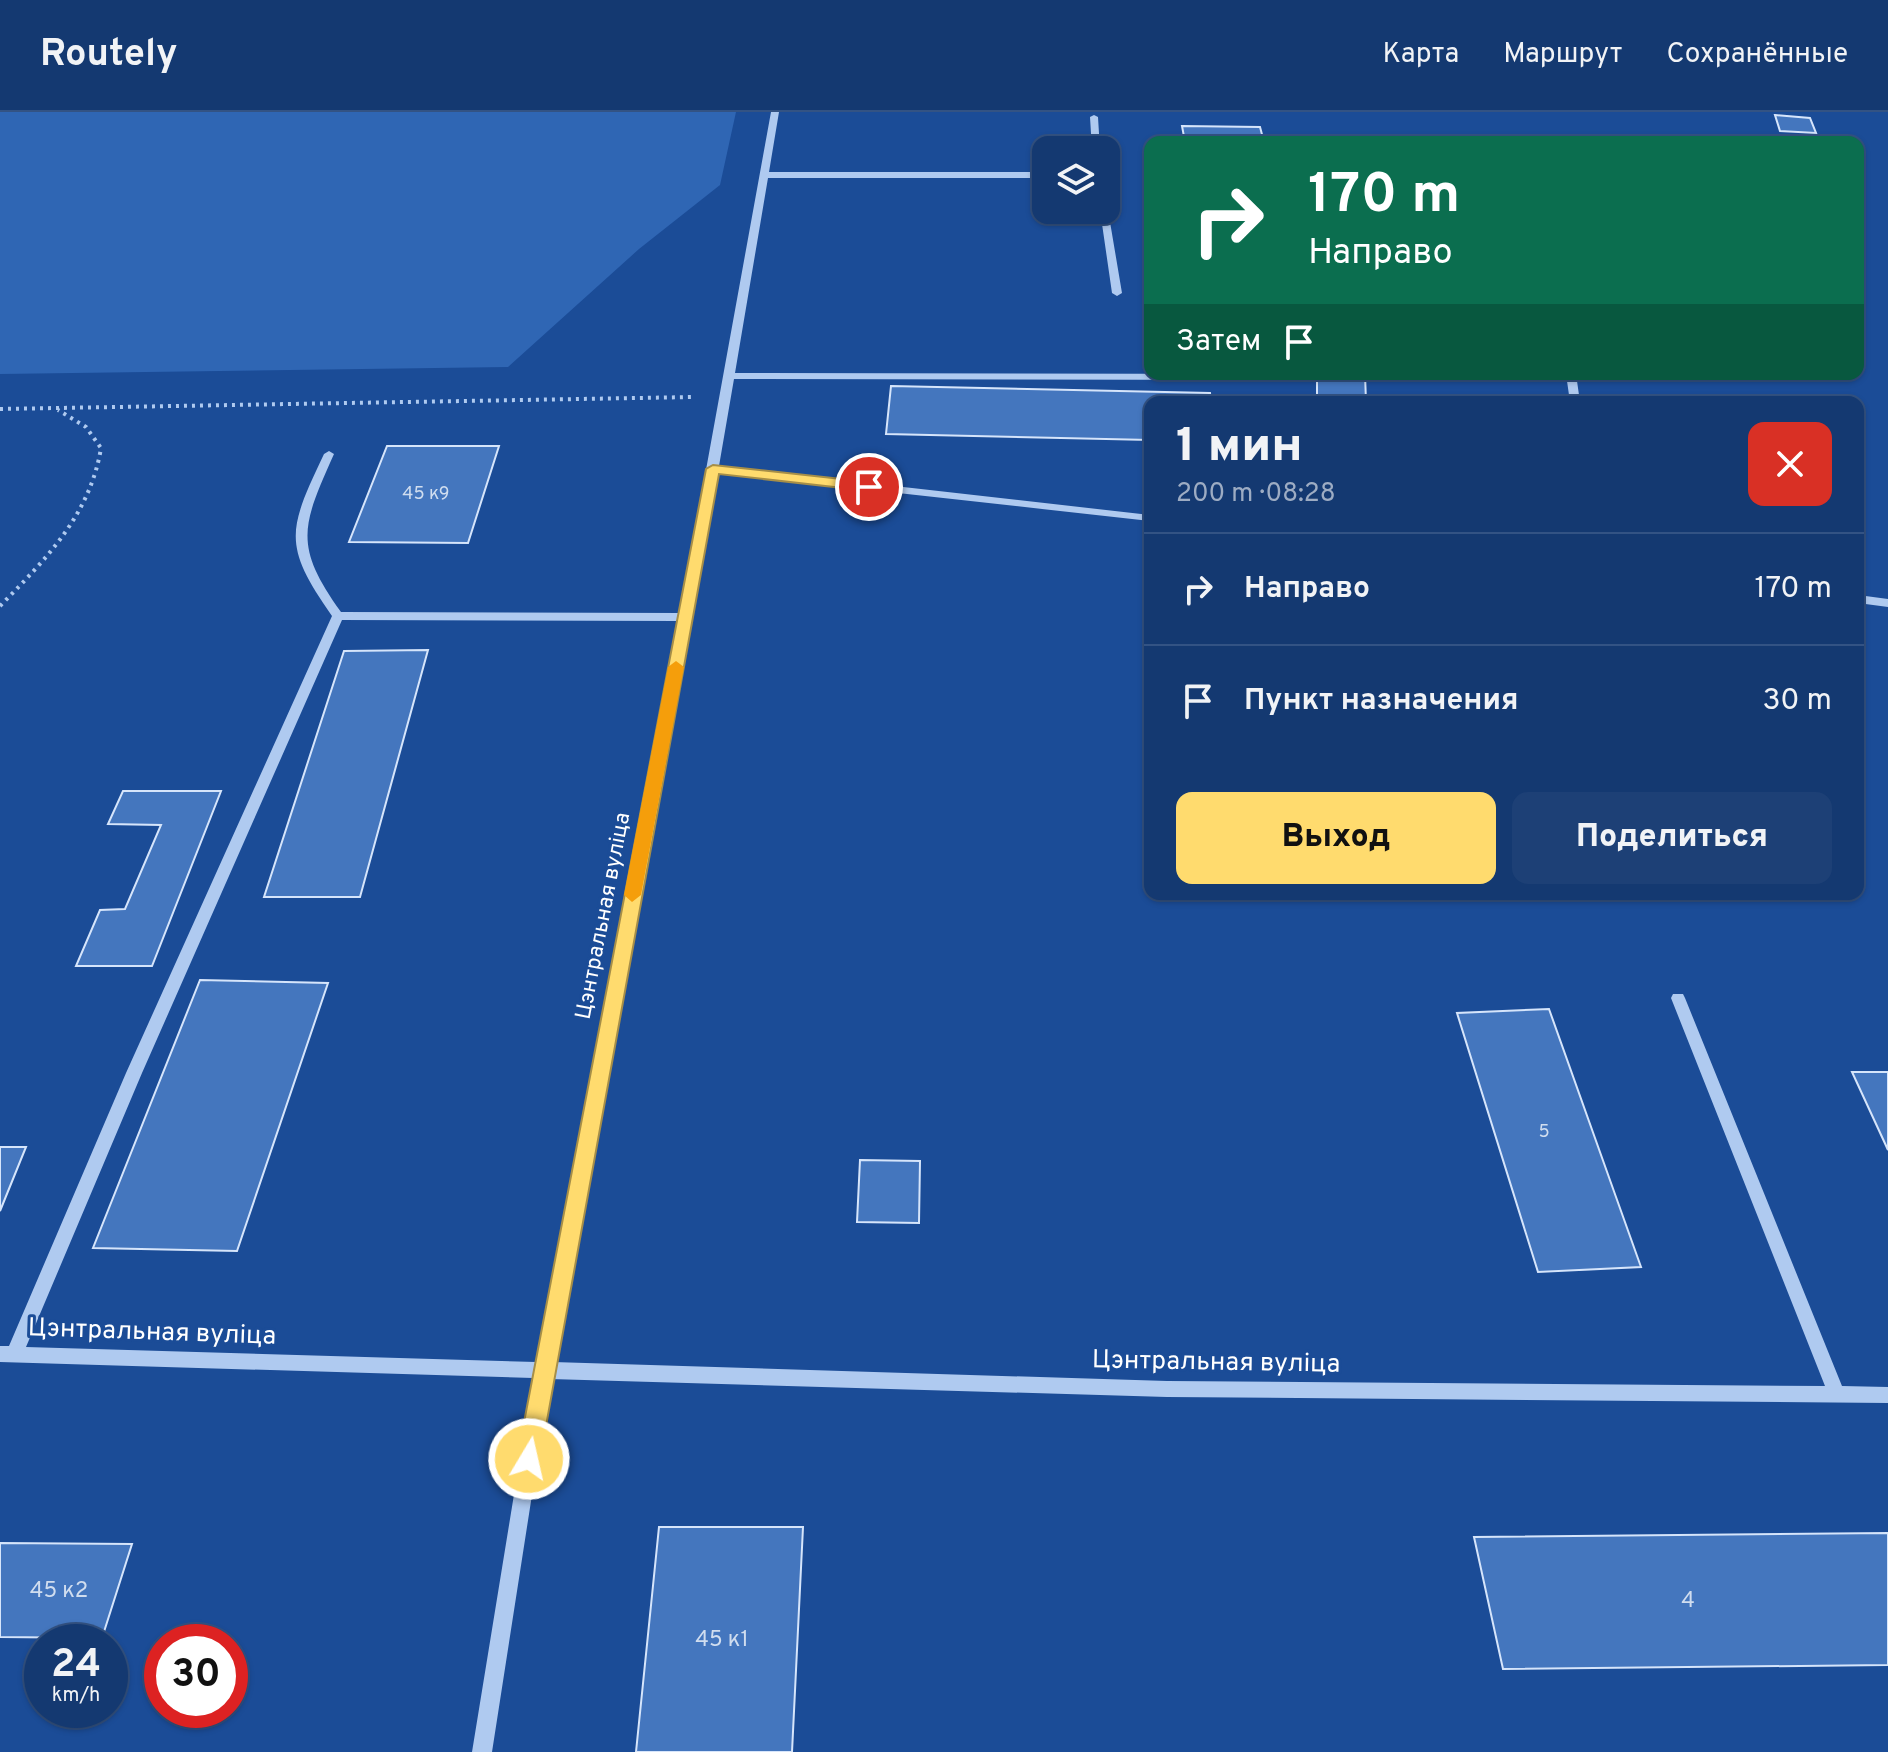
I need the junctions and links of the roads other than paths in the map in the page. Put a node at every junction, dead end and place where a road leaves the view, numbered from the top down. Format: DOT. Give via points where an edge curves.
graph roads {
  1 [pos="775,112"];
  2 [pos="1094,117"];
  3 [pos="1095,136"];
  4 [pos="764,175"];
  5 [pos="1032,175"];
  6 [pos="1106,224"];
  7 [pos="1117,293"];
  8 [pos="728,376"];
  9 [pos="1144,377"];
  10 [pos="329,454"];
  11 [pos="713,469"];
  12 [pos="1144,517"];
  13 [pos="1864,600"];
  14 [pos="1888,603"];
  15 [pos="338,616"];
  16 [pos="685,617"];
  17 [pos="1678,998"];
  18 [pos="7,1354"];
  19 [pos="543,1371"];
  20 [pos="1837,1395"];
  21 [pos="1888,1395"];
  22 [pos="482,1752"];
  1 -- 4 [label="street, Цэнтральная вуліца"];
  2 -- 3 [label="street"];
  4 -- 5 [label="street"];
  4 -- 8 [label="street, Цэнтральная вуліца"];
  6 -- 7 [label="street"];
  8 -- 9 [label="street"];
  8 -- 11 [label="street, Цэнтральная вуліца"];
  10 -- 15 [label="street" via="303,511 297,543 311,582"];
  11 -- 12 [label="street"];
  11 -- 16 [label="street, Цэнтральная вуліца"];
  13 -- 14 [label="street"];
  15 -- 16 [label="street"];
  15 -- 18 [label="street"];
  16 -- 19 [label="street, Цэнтральная вуліца"];
  17 -- 20 [label="street"];
  18 -- 19 [label="street, Цэнтральная вуліца"];
  19 -- 20 [label="street, Цэнтральная вуліца" via="1167,1389"];
  19 -- 22 [label="street, Цэнтральная вуліца"];
  20 -- 21 [label="street, Цэнтральная вуліца"];
}
